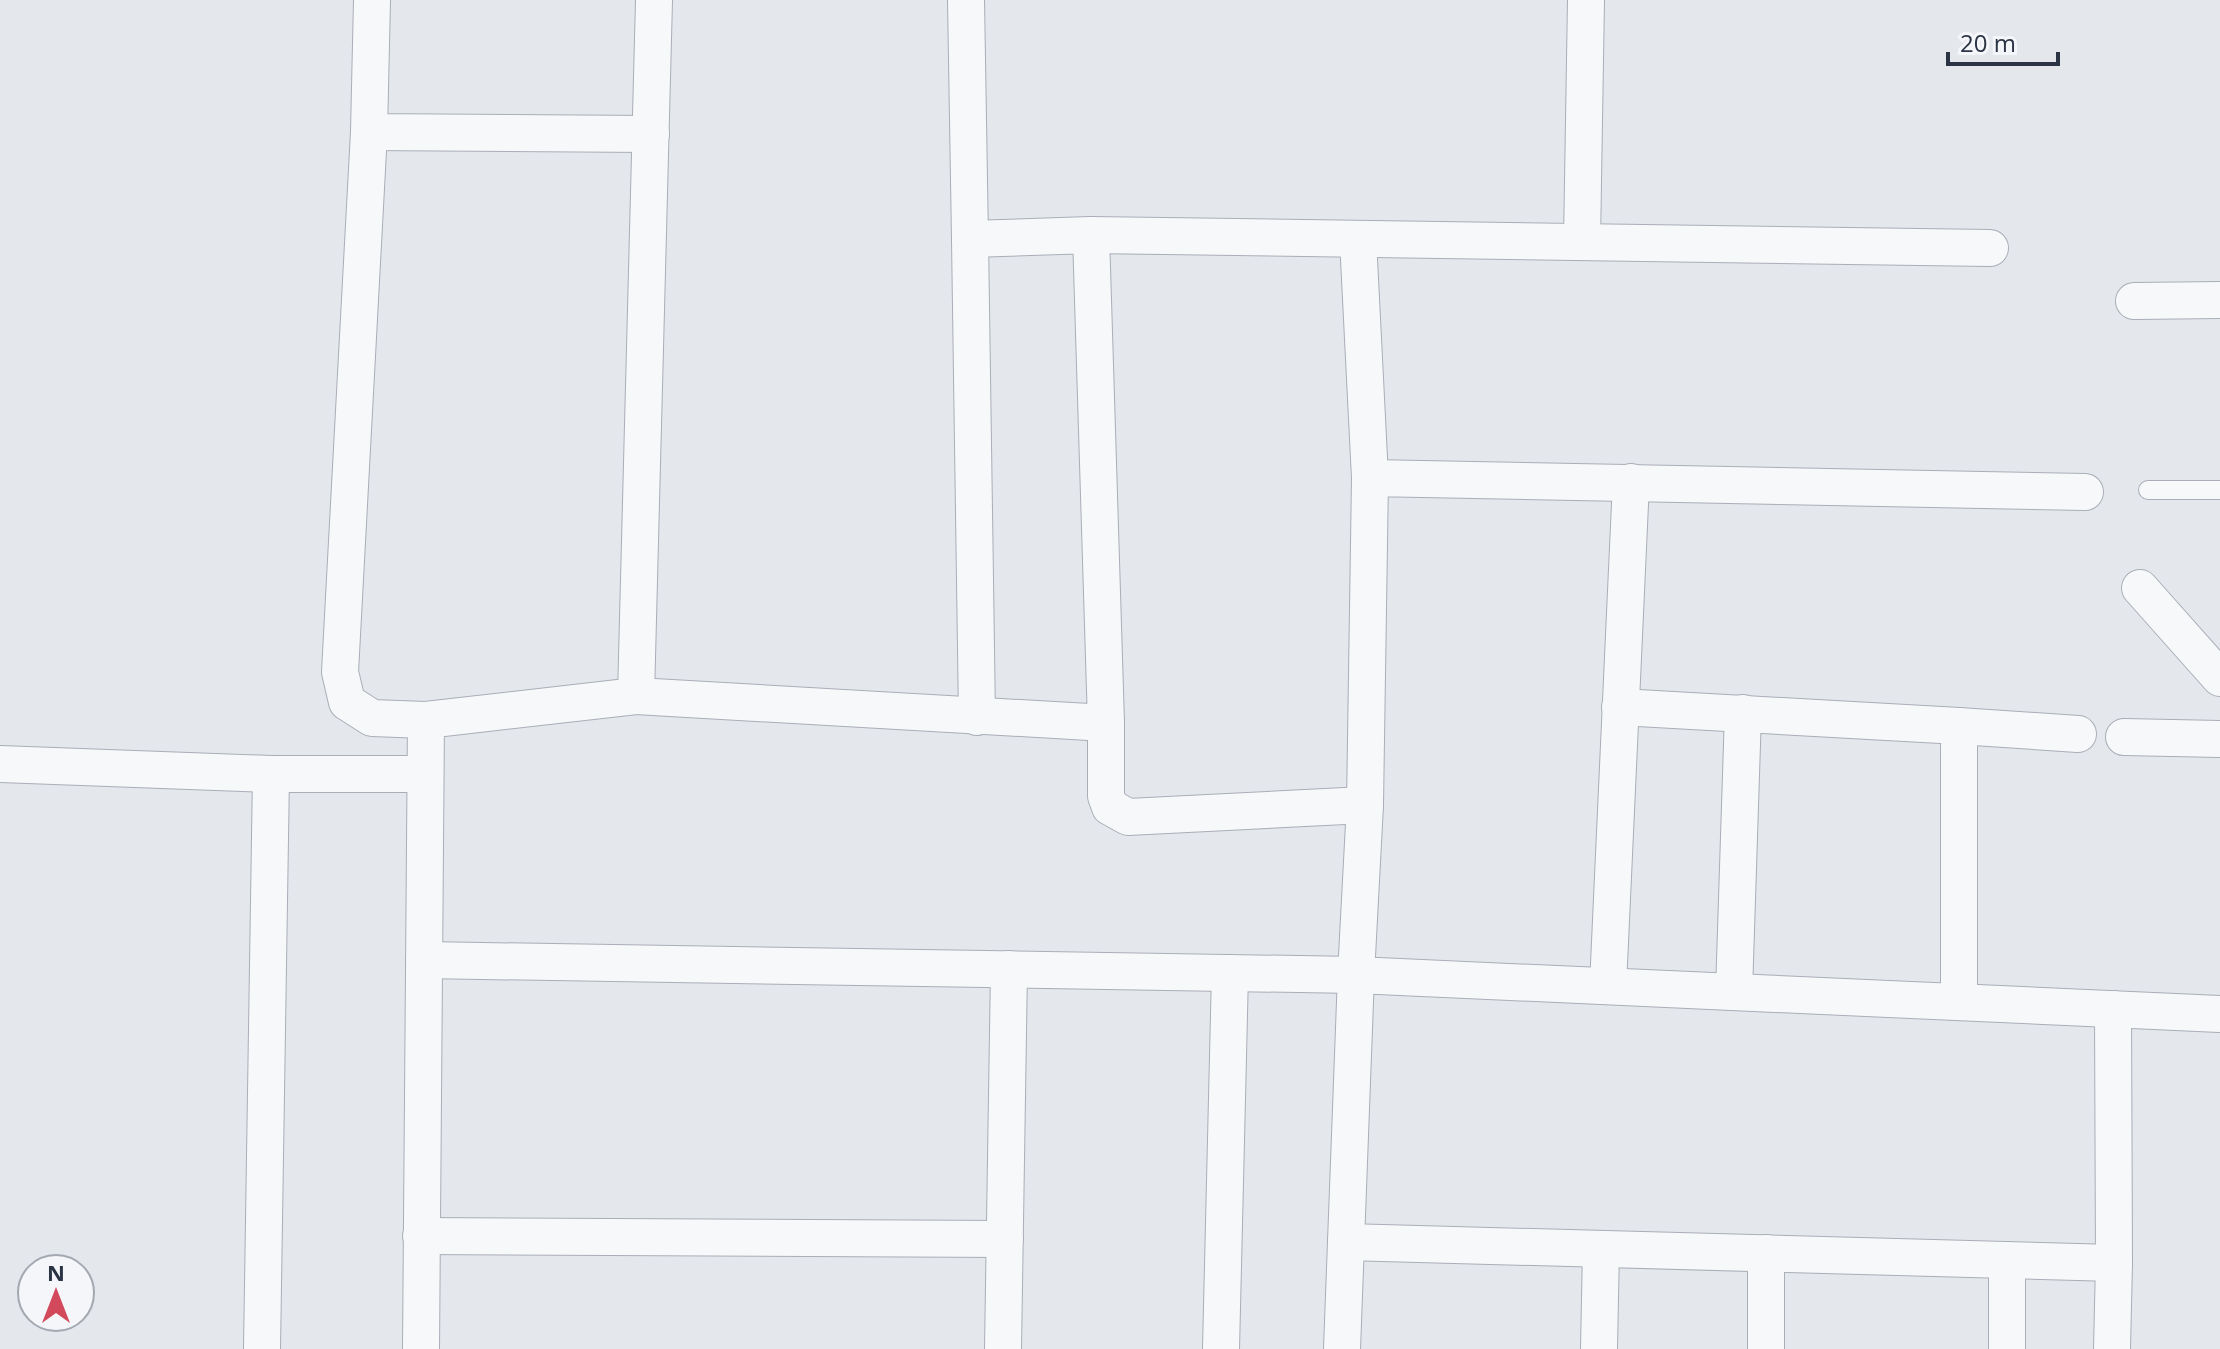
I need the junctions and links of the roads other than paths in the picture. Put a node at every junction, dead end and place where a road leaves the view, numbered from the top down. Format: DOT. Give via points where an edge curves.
graph roads {
  1 [pos="372,0"];
  2 [pos="654,0"];
  3 [pos="966,0"];
  4 [pos="1586,0"];
  5 [pos="369,132"];
  6 [pos="651,134"];
  7 [pos="1091,235"];
  8 [pos="970,239"];
  9 [pos="1358,239"];
  10 [pos="1582,242"];
  11 [pos="1990,248"];
  12 [pos="2220,300"];
  13 [pos="2134,301"];
  14 [pos="1370,478"];
  15 [pos="1631,482"];
  16 [pos="2148,490"];
  17 [pos="2220,490"];
  18 [pos="2085,492"];
  19 [pos="2140,588"];
  20 [pos="2220,678"];
  21 [pos="636,696"];
  22 [pos="1620,707"];
  23 [pos="1743,713"];
  24 [pos="977,717"];
  25 [pos="426,720"];
  26 [pos="1106,723"];
  27 [pos="1959,726"];
  28 [pos="2078,734"];
  29 [pos="2124,737"];
  30 [pos="2220,739"];
  31 [pos="0,764"];
  32 [pos="271,774"];
  33 [pos="425,774"];
  34 [pos="1365,805"];
  35 [pos="424,960"];
  36 [pos="1009,969"];
  37 [pos="1230,973"];
  38 [pos="1356,975"];
  39 [pos="1608,986"];
  40 [pos="1734,992"];
  41 [pos="1959,1002"];
  42 [pos="2113,1009"];
  43 [pos="2220,1014"];
  44 [pos="421,1236"];
  45 [pos="1005,1239"];
  46 [pos="1346,1242"];
  47 [pos="1601,1249"];
  48 [pos="1766,1253"];
  49 [pos="2007,1260"];
  50 [pos="2114,1263"];
  51 [pos="262,1349"];
  52 [pos="421,1349"];
  53 [pos="1003,1349"];
  54 [pos="1221,1349"];
  55 [pos="1342,1349"];
  56 [pos="1599,1349"];
  57 [pos="1766,1349"];
  58 [pos="2007,1349"];
  59 [pos="2112,1349"];
  1 -- 5 [label="street"];
  2 -- 6 [label="street"];
  3 -- 8 [label="street"];
  4 -- 10 [label="street"];
  5 -- 6 [label="street"];
  5 -- 25 [label="street" via="340,672 347,702 372,718"];
  6 -- 21 [label="street"];
  7 -- 8 [label="street"];
  7 -- 9 [label="street"];
  7 -- 26 [label="street"];
  8 -- 24 [label="street"];
  9 -- 10 [label="street"];
  9 -- 14 [label="street"];
  10 -- 11 [label="street"];
  12 -- 13 [label="street"];
  14 -- 15 [label="street"];
  14 -- 34 [label="street"];
  15 -- 18 [label="street"];
  15 -- 22 [label="street"];
  16 -- 17 [label="lane"];
  19 -- 20 [label="street"];
  21 -- 24 [label="street"];
  21 -- 25 [label="street"];
  22 -- 23 [label="street"];
  22 -- 39 [label="street"];
  23 -- 27 [label="street"];
  23 -- 40 [label="street"];
  24 -- 26 [label="street"];
  25 -- 33 [label="street"];
  26 -- 34 [label="street" via="1106,796 1110,807 1128,817"];
  27 -- 28 [label="street"];
  27 -- 41 [label="street"];
  29 -- 30 [label="street"];
  31 -- 32 [label="street"];
  32 -- 33 [label="street"];
  32 -- 51 [label="street"];
  33 -- 35 [label="street"];
  34 -- 38 [label="street"];
  35 -- 36 [label="street"];
  35 -- 44 [label="street"];
  36 -- 37 [label="street"];
  36 -- 45 [label="street"];
  37 -- 38 [label="street"];
  37 -- 54 [label="street"];
  38 -- 39 [label="street"];
  38 -- 46 [label="street"];
  39 -- 40 [label="street"];
  40 -- 41 [label="street"];
  41 -- 42 [label="street"];
  42 -- 43 [label="street"];
  42 -- 50 [label="street"];
  44 -- 45 [label="street"];
  44 -- 52 [label="street"];
  45 -- 53 [label="street"];
  46 -- 47 [label="street"];
  46 -- 55 [label="street"];
  47 -- 48 [label="street"];
  47 -- 56 [label="street"];
  48 -- 49 [label="street"];
  48 -- 57 [label="street"];
  49 -- 50 [label="street"];
  49 -- 58 [label="street"];
  50 -- 59 [label="street"];
}
